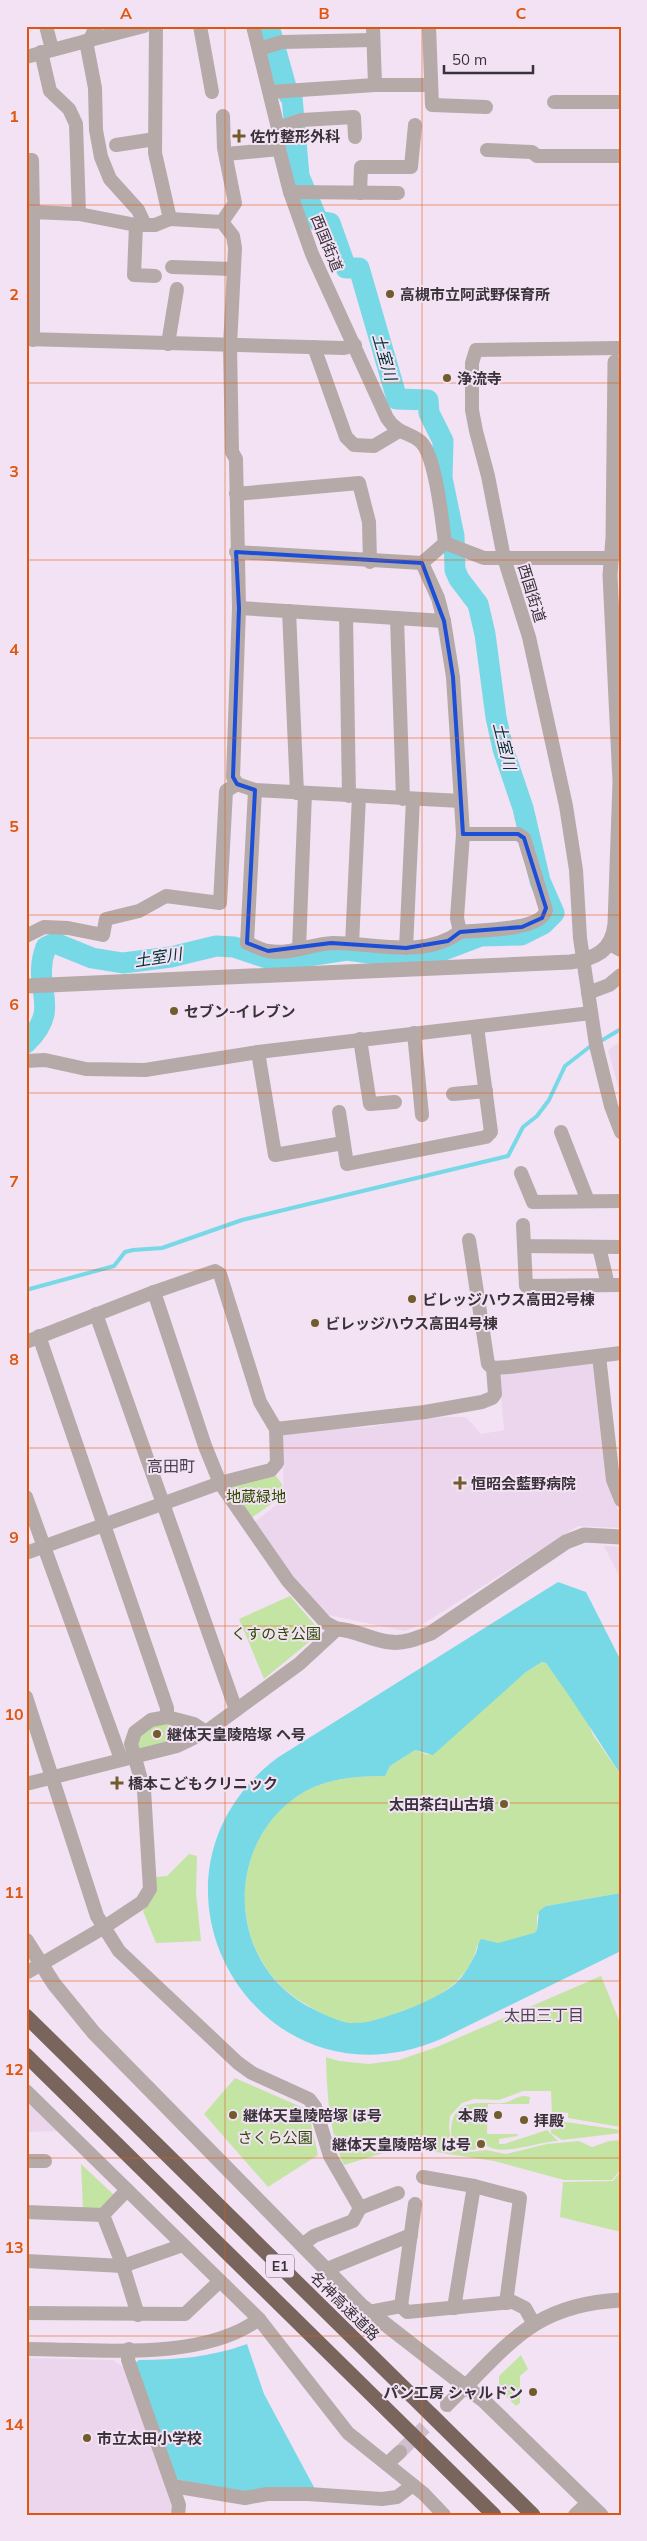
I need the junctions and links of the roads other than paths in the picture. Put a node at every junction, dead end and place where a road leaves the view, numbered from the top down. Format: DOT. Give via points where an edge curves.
graph roads {
  1 [pos="46,26"];
  2 [pos="96,26"];
  3 [pos="144,26"];
  4 [pos="156,26"];
  5 [pos="200,26"];
  6 [pos="253,26"];
  7 [pos="429,26"];
  8 [pos="373,33"];
  9 [pos="88,40"];
  10 [pos="259,49"];
  11 [pos="47,51"];
  12 [pos="26,57"];
  13 [pos="375,85"];
  14 [pos="431,85"];
  15 [pos="212,92"];
  16 [pos="270,92"];
  17 [pos="554,102"];
  18 [pos="621,102"];
  19 [pos="95,107"];
  20 [pos="486,107"];
  21 [pos="72,113"];
  22 [pos="223,116"];
  23 [pos="414,124"];
  24 [pos="278,128"];
  25 [pos="355,137"];
  26 [pos="155,139"];
  27 [pos="116,144"];
  28 [pos="279,149"];
  29 [pos="487,150"];
  30 [pos="226,154"];
  31 [pos="621,156"];
  32 [pos="26,160"];
  33 [pos="290,192"];
  34 [pos="360,193"];
  35 [pos="398,193"];
  36 [pos="33,212"];
  37 [pos="79,214"];
  38 [pos="170,219"];
  39 [pos="222,222"];
  40 [pos="141,225"];
  41 [pos="172,267"];
  42 [pos="233,269"];
  43 [pos="155,276"];
  44 [pos="177,289"];
  45 [pos="30,339"];
  46 [pos="168,344"];
  47 [pos="230,346"];
  48 [pos="355,346"];
  49 [pos="314,347"];
  50 [pos="618,350"];
  51 [pos="618,383"];
  52 [pos="399,431"];
  53 [pos="236,494"];
  54 [pos="446,542"];
  55 [pos="236,552"];
  56 [pos="504,558"];
  57 [pos="616,558"];
  58 [pos="370,562"];
  59 [pos="422,563"];
  60 [pos="239,608"];
  61 [pos="289,611"];
  62 [pos="346,615"];
  63 [pos="398,618"];
  64 [pos="444,621"];
  65 [pos="237,784"];
  66 [pos="255,790"];
  67 [pos="301,793"];
  68 [pos="354,796"];
  69 [pos="408,799"];
  70 [pos="461,801"];
  71 [pos="463,834"];
  72 [pos="460,932"];
  73 [pos="26,936"];
  74 [pos="352,944"];
  75 [pos="615,947"];
  76 [pos="406,948"];
  77 [pos="298,949"];
  78 [pos="583,961"];
  79 [pos="621,975"];
  80 [pos="26,986"];
  81 [pos="588,993"];
  82 [pos="591,1013"];
  83 [pos="477,1027"];
  84 [pos="414,1033"];
  85 [pos="360,1039"];
  86 [pos="258,1052"];
  87 [pos="26,1061"];
  88 [pos="486,1091"];
  89 [pos="453,1094"];
  90 [pos="395,1102"];
  91 [pos="339,1112"];
  92 [pos="422,1115"];
  93 [pos="562,1132"];
  94 [pos="621,1132"];
  95 [pos="343,1143"];
  96 [pos="522,1173"];
  97 [pos="588,1201"];
  98 [pos="621,1201"];
  99 [pos="523,1225"];
  100 [pos="469,1240"];
  101 [pos="524,1246"];
  102 [pos="599,1247"];
  103 [pos="621,1247"];
  104 [pos="614,1285"];
  105 [pos="154,1292"];
  106 [pos="96,1314"];
  107 [pos="32,1339"];
  108 [pos="621,1353"];
  109 [pos="599,1356"];
  110 [pos="493,1368"];
  111 [pos="276,1429"];
  112 [pos="617,1479"];
  113 [pos="220,1483"];
  114 [pos="26,1498"];
  115 [pos="621,1500"];
  116 [pos="163,1503"];
  117 [pos="103,1525"];
  118 [pos="621,1537"];
  119 [pos="43,1547"];
  120 [pos="26,1553"];
  121 [pos="337,1630"];
  122 [pos="26,1697"];
  123 [pos="236,1710"];
  124 [pos="167,1717"];
  125 [pos="206,1732"];
  126 [pos="128,1758"];
  127 [pos="53,1778"];
  128 [pos="26,1784"];
  129 [pos="103,1928"];
  130 [pos="26,1940"];
  131 [pos="40,1965"];
  132 [pos="26,1973"];
  133 [pos="26,2016"];
  134 [pos="26,2055"];
  135 [pos="26,2092"];
  136 [pos="26,2161"];
  137 [pos="46,2161"];
  138 [pos="423,2177"];
  139 [pos="474,2186"];
  140 [pos="127,2190"];
  141 [pos="398,2194"];
  142 [pos="415,2204"];
  143 [pos="360,2208"];
  144 [pos="26,2212"];
  145 [pos="103,2215"];
  146 [pos="411,2235"];
  147 [pos="302,2244"];
  148 [pos="183,2245"];
  149 [pos="26,2261"];
  150 [pos="123,2266"];
  151 [pos="327,2269"];
  152 [pos="220,2281"];
  153 [pos="621,2300"];
  154 [pos="506,2302"];
  155 [pos="401,2306"];
  156 [pos="454,2308"];
  157 [pos="369,2312"];
  158 [pos="26,2314"];
  159 [pos="138,2315"];
  160 [pos="259,2319"];
  161 [pos="534,2324"];
  162 [pos="26,2349"];
  163 [pos="128,2349"];
  164 [pos="466,2386"];
  165 [pos="447,2405"];
  166 [pos="400,2452"];
  167 [pos="387,2464"];
  168 [pos="413,2485"];
  169 [pos="173,2486"];
  170 [pos="588,2503"];
  171 [pos="178,2515"];
  172 [pos="444,2515"];
  173 [pos="494,2515"];
  174 [pos="533,2515"];
  175 [pos="575,2515"];
  176 [pos="601,2515"];
  1 -- 11 [label="street"];
  2 -- 9 [label="street"];
  3 -- 9 [label="street"];
  4 -- 26 [label="street"];
  5 -- 15 [label="street"];
  6 -- 10 [label="street, 西国街道"];
  7 -- 14 [label="street"];
  8 -- 10 [label="street" via="282,42"];
  8 -- 13 [label="street"];
  9 -- 11 [label="street"];
  9 -- 19 [label="street"];
  10 -- 16 [label="street, 西国街道"];
  11 -- 12 [label="street"];
  11 -- 21 [label="street" via="50,91"];
  13 -- 14 [label="street"];
  13 -- 16 [label="street"];
  14 -- 20 [label="street" via="432,105"];
  16 -- 24 [label="street, 西国街道"];
  17 -- 18 [label="street"];
  19 -- 21 [label="street"];
  19 -- 40 [label="street" via="98,145 105,169 125,198 138,210"];
  21 -- 37 [label="street" via="76,124"];
  22 -- 30 [label="street"];
  23 -- 34 [label="street" via="411,168 361,168"];
  24 -- 25 [label="street" via="302,120 354,117"];
  24 -- 28 [label="street, 西国街道"];
  26 -- 27 [label="street"];
  26 -- 38 [label="street" via="155,153"];
  28 -- 30 [label="street"];
  28 -- 33 [label="street, 西国街道"];
  29 -- 31 [label="street" via="532,152 537,156"];
  30 -- 39 [label="street" via="236,203"];
  32 -- 36 [label="street" via="32,160"];
  33 -- 34 [label="street"];
  33 -- 48 [label="street, 西国街道" via="312,254"];
  34 -- 35 [label="street"];
  36 -- 37 [label="street"];
  36 -- 45 [label="street"];
  37 -- 40 [label="street"];
  38 -- 39 [label="street"];
  38 -- 40 [label="street"];
  39 -- 42 [label="street" via="233,236 236,248"];
  40 -- 43 [label="street" via="134,275"];
  41 -- 42 [label="street"];
  42 -- 47 [label="street"];
  44 -- 46 [label="street"];
  45 -- 46 [label="street"];
  46 -- 47 [label="street"];
  47 -- 49 [label="street"];
  47 -- 53 [label="street"];
  48 -- 49 [label="street"];
  48 -- 52 [label="street, 西国街道" via="384,414"];
  49 -- 52 [label="street" via="346,437 354,446 374,446"];
  50 -- 51 [label="street"];
  50 -- 56 [label="street" via="476,350 472,363 472,410"];
  51 -- 57 [label="street"];
  52 -- 54 [label="street, 西国街道" via="416,438 425,448 437,486"];
  53 -- 55 [label="street"];
  53 -- 58 [label="street" via="359,483 369,522"];
  54 -- 56 [label="street, 西国街道" via="484,558"];
  54 -- 59 [label="street"];
  55 -- 58 [label="street"];
  55 -- 60 [label="street"];
  56 -- 57 [label="street"];
  56 -- 78 [label="street, 西国街道" via="528,637 566,806 576,870"];
  57 -- 75 [label="street" via="620,782"];
  58 -- 59 [label="street"];
  59 -- 64 [label="street" via="438,598"];
  60 -- 61 [label="street"];
  60 -- 65 [label="street" via="233,777"];
  61 -- 62 [label="street"];
  61 -- 67 [label="street"];
  62 -- 63 [label="street"];
  62 -- 68 [label="street"];
  63 -- 64 [label="street"];
  63 -- 69 [label="street"];
  64 -- 70 [label="street" via="452,677"];
  65 -- 66 [label="street"];
  65 -- 73 [label="street" via="226,791 220,903 166,896 139,911 106,919 103,936 68,928 44,927"];
  66 -- 67 [label="street"];
  66 -- 77 [label="street" via="247,943 268,951"];
  67 -- 68 [label="street"];
  67 -- 77 [label="street"];
  68 -- 69 [label="street"];
  68 -- 74 [label="street"];
  69 -- 70 [label="street"];
  69 -- 76 [label="street"];
  70 -- 71 [label="street"];
  71 -- 72 [label="street" via="457,918"];
  71 -- 72 [label="street" via="518,834 524,838 546,910 542,918 522,927"];
  72 -- 76 [label="street" via="448,941"];
  74 -- 76 [label="street"];
  74 -- 77 [label="street" via="318,944"];
  75 -- 78 [label="street"];
  78 -- 80 [label="street"];
  78 -- 81 [label="street, 西国街道"];
  79 -- 81 [label="street" via="609,985"];
  81 -- 82 [label="street, 西国街道"];
  82 -- 83 [label="street"];
  82 -- 94 [label="street, 西国街道" via="604,1081"];
  83 -- 84 [label="street"];
  83 -- 88 [label="street"];
  84 -- 85 [label="street"];
  84 -- 92 [label="street"];
  85 -- 86 [label="street"];
  85 -- 90 [label="street" via="370,1104"];
  86 -- 87 [label="street" via="145,1070 86,1069 45,1060"];
  86 -- 95 [label="street" via="275,1155"];
  88 -- 89 [label="street"];
  88 -- 95 [label="street" via="491,1132 486,1137 347,1164"];
  91 -- 95 [label="street"];
  93 -- 97 [label="street"];
  96 -- 97 [label="street" via="533,1202"];
  97 -- 98 [label="street"];
  99 -- 101 [label="street"];
  100 -- 110 [label="street" via="488,1364"];
  101 -- 102 [label="street"];
  101 -- 104 [label="street" via="526,1286"];
  102 -- 103 [label="street"];
  102 -- 104 [label="street"];
  105 -- 106 [label="street"];
  105 -- 111 [label="street" via="214,1271 220,1274 260,1402"];
  105 -- 113 [label="street"];
  106 -- 107 [label="street"];
  106 -- 116 [label="street"];
  107 -- 117 [label="street"];
  108 -- 109 [label="street"];
  109 -- 110 [label="street"];
  109 -- 112 [label="street"];
  110 -- 111 [label="street" via="495,1394 482,1402 382,1418"];
  111 -- 113 [label="street" via="277,1464 270,1470"];
  112 -- 115 [label="street"];
  113 -- 116 [label="street"];
  113 -- 121 [label="street" via="288,1581 326,1623"];
  114 -- 119 [label="street"];
  116 -- 117 [label="street"];
  116 -- 123 [label="street"];
  117 -- 119 [label="street"];
  117 -- 124 [label="street" via="167,1708"];
  118 -- 121 [label="street" via="584,1535 566,1542 431,1633 408,1641 389,1642 352,1630"];
  119 -- 120 [label="street"];
  119 -- 126 [label="street"];
  121 -- 123 [label="street"];
  122 -- 127 [label="street"];
  123 -- 125 [label="street"];
  124 -- 125 [label="street" via="194,1724"];
  124 -- 126 [label="street" via="151,1720 135,1732"];
  125 -- 126 [label="street" via="177,1746"];
  126 -- 127 [label="street"];
  126 -- 129 [label="street" via="144,1790 150,1888 142,1902"];
  127 -- 128 [label="street"];
  127 -- 129 [label="street"];
  129 -- 131 [label="street"];
  129 -- 143 [label="street" via="120,1951 238,2063 308,2100 315,2107 330,2156"];
  130 -- 131 [label="street"];
  131 -- 132 [label="street"];
  131 -- 147 [label="street" via="94,2033"];
  133 -- 174 [label="highway, 名神高速道路 / E1"];
  134 -- 173 [label="highway, E1"];
  135 -- 140 [label="street"];
  136 -- 137 [label="street"];
  138 -- 139 [label="street"];
  139 -- 154 [label="street" via="520,2198"];
  139 -- 156 [label="street"];
  140 -- 145 [label="street"];
  140 -- 148 [label="street"];
  141 -- 143 [label="street"];
  142 -- 146 [label="street"];
  143 -- 147 [label="street" via="353,2221"];
  144 -- 145 [label="street"];
  145 -- 150 [label="street"];
  146 -- 151 [label="street"];
  146 -- 155 [label="street"];
  147 -- 151 [label="street"];
  148 -- 150 [label="street"];
  148 -- 152 [label="street"];
  149 -- 150 [label="street"];
  150 -- 159 [label="street"];
  151 -- 157 [label="street"];
  152 -- 159 [label="street" via="185,2314"];
  152 -- 160 [label="street"];
  153 -- 161 [label="street" via="576,2305"];
  154 -- 156 [label="street"];
  154 -- 161 [label="street" via="522,2306"];
  155 -- 156 [label="street" via="407,2312"];
  155 -- 157 [label="street"];
  157 -- 164 [label="street"];
  158 -- 159 [label="street"];
  160 -- 163 [label="street" via="226,2338 186,2347"];
  160 -- 167 [label="street" via="348,2433"];
  161 -- 164 [label="street" via="515,2337"];
  162 -- 163 [label="street"];
  163 -- 169 [label="street" via="128,2360"];
  164 -- 165 [label="street"];
  164 -- 170 [label="street"];
  166 -- 167 [label="street"];
  167 -- 168 [label="street"];
  168 -- 169 [label="street" via="397,2497 382,2499 308,2494 267,2494 246,2498"];
  168 -- 172 [label="street"];
  169 -- 171 [label="street" via="179,2505"];
  170 -- 175 [label="street"];
  170 -- 176 [label="street"];
}
